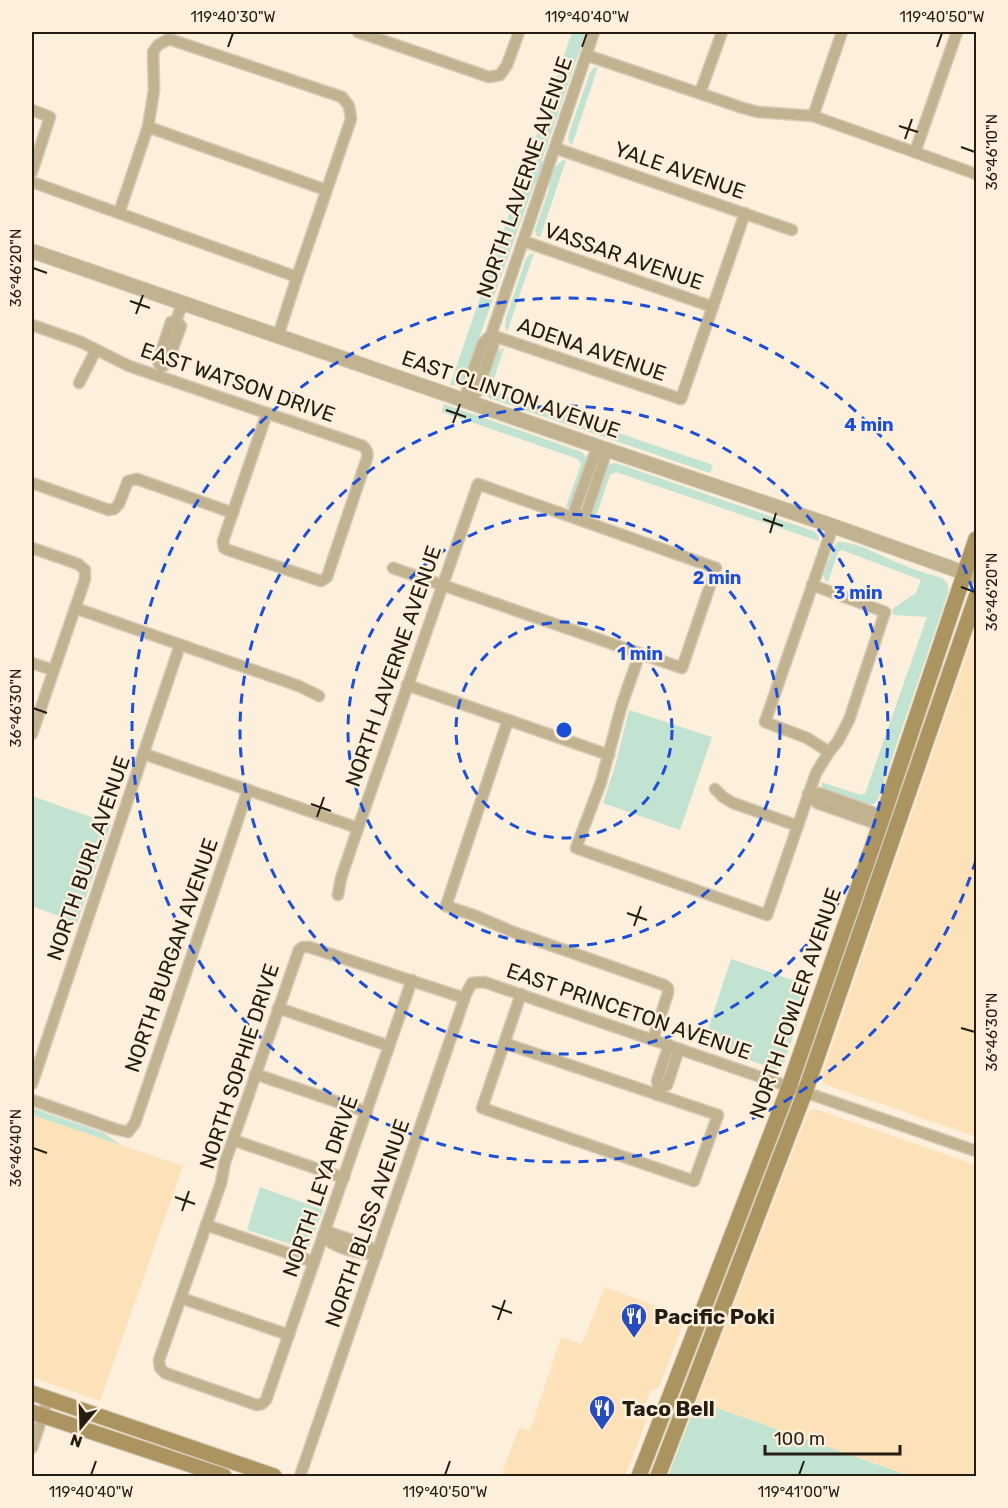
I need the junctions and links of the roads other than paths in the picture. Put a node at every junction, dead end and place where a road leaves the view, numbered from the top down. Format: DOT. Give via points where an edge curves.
graph roads {
  1 [pos="358,32"];
  2 [pos="519,32"];
  3 [pos="594,32"];
  4 [pos="722,32"];
  5 [pos="842,32"];
  6 [pos="957,32"];
  7 [pos="586,55"];
  8 [pos="700,93"];
  9 [pos="32,110"];
  10 [pos="813,116"];
  11 [pos="148,127"];
  12 [pos="555,148"];
  13 [pos="915,152"];
  14 [pos="32,172"];
  15 [pos="976,174"];
  16 [pos="32,182"];
  17 [pos="326,190"];
  18 [pos="119,213"];
  19 [pos="745,213"];
  20 [pos="792,230"];
  21 [pos="523,241"];
  22 [pos="32,251"];
  23 [pos="297,277"];
  24 [pos="183,302"];
  25 [pos="712,307"];
  26 [pos="32,325"];
  27 [pos="491,335"];
  28 [pos="278,336"];
  29 [pos="96,350"];
  30 [pos="160,371"];
  31 [pos="79,383"];
  32 [pos="468,401"];
  33 [pos="267,412"];
  34 [pos="602,448"];
  35 [pos="32,483"];
  36 [pos="233,513"];
  37 [pos="578,519"];
  38 [pos="833,526"];
  39 [pos="976,539"];
  40 [pos="32,548"];
  41 [pos="393,568"];
  42 [pos="971,575"];
  43 [pos="442,585"];
  44 [pos="812,585"];
  45 [pos="976,597"];
  46 [pos="75,608"];
  47 [pos="180,645"];
  48 [pos="640,653"];
  49 [pos="32,663"];
  50 [pos="53,670"];
  51 [pos="407,685"];
  52 [pos="319,696"];
  53 [pos="508,720"];
  54 [pos="32,734"];
  55 [pos="829,752"];
  56 [pos="144,754"];
  57 [pos="609,755"];
  58 [pos="715,789"];
  59 [pos="248,790"];
  60 [pos="808,794"];
  61 [pos="881,820"];
  62 [pos="798,826"];
  63 [pos="358,828"];
  64 [pos="338,895"];
  65 [pos="871,902"];
  66 [pos="412,980"];
  67 [pos="472,983"];
  68 [pos="521,994"];
  69 [pos="464,998"];
  70 [pos="278,1008"];
  71 [pos="653,1039"];
  72 [pos="504,1043"];
  73 [pos="389,1046"];
  74 [pos="674,1047"];
  75 [pos="255,1074"];
  76 [pos="32,1084"];
  77 [pos="789,1087"];
  78 [pos="658,1092"];
  79 [pos="805,1092"];
  80 [pos="32,1100"];
  81 [pos="367,1112"];
  82 [pos="232,1140"];
  83 [pos="976,1151"];
  84 [pos="344,1178"];
  85 [pos="738,1222"];
  86 [pos="206,1225"];
  87 [pos="323,1235"];
  88 [pos="377,1254"];
  89 [pos="314,1262"];
  90 [pos="181,1298"];
  91 [pos="289,1335"];
  92 [pos="707,1349"];
  93 [pos="32,1393"];
  94 [pos="48,1399"];
  95 [pos="262,1404"];
  96 [pos="37,1413"];
  97 [pos="32,1448"];
  98 [pos="175,1460"];
  99 [pos="224,1476"];
  100 [pos="247,1476"];
  101 [pos="274,1476"];
  102 [pos="300,1476"];
  103 [pos="639,1476"];
  104 [pos="658,1476"];
  1 -- 2 [label="street" via="489,77 500,75 507,65"];
  3 -- 7 [label="street, NORTH LAVERNE AVENUE"];
  4 -- 8 [label="street"];
  5 -- 10 [label="street"];
  6 -- 13 [label="street"];
  7 -- 8 [label="street"];
  7 -- 12 [label="street, NORTH LAVERNE AVENUE"];
  8 -- 10 [label="street" via="758,112"];
  9 -- 14 [label="street" via="50,117"];
  10 -- 13 [label="street"];
  11 -- 17 [label="street"];
  11 -- 17 [label="street" via="154,90 153,52 169,39 342,97 349,106 351,119"];
  11 -- 18 [label="street"];
  12 -- 19 [label="street, YALE AVENUE"];
  12 -- 21 [label="street, NORTH LAVERNE AVENUE"];
  13 -- 15 [label="street"];
  16 -- 18 [label="street"];
  17 -- 23 [label="street"];
  18 -- 23 [label="street"];
  19 -- 20 [label="street, YALE AVENUE"];
  19 -- 25 [label="street"];
  21 -- 25 [label="street, VASSAR AVENUE"];
  21 -- 27 [label="street, NORTH LAVERNE AVENUE"];
  22 -- 24 [label="street, EAST CLINTON AVENUE"];
  23 -- 28 [label="street"];
  24 -- 28 [label="street, EAST CLINTON AVENUE"];
  24 -- 30 [label="street" via="176,321 171,322 158,361"];
  25 -- 27 [label="street, ADENA AVENUE" via="681,399"];
  26 -- 29 [label="street, EAST WATSON DRIVE"];
  27 -- 32 [label="street, NORTH LAVERNE AVENUE" via="483,343 466,388"];
  28 -- 32 [label="street, EAST CLINTON AVENUE"];
  29 -- 30 [label="street, EAST WATSON DRIVE" via="122,363"];
  29 -- 31 [label="street"];
  30 -- 33 [label="street, EAST WATSON DRIVE"];
  32 -- 34 [label="street, EAST CLINTON AVENUE"];
  33 -- 36 [label="street"];
  33 -- 36 [label="street, EAST WATSON DRIVE" via="363,446 367,451 327,577 316,580 228,550 223,541"];
  34 -- 37 [label="street" via="604,459 590,502 586,513"];
  34 -- 38 [label="street, EAST CLINTON AVENUE"];
  35 -- 36 [label="street" via="114,510 128,481 137,479"];
  37 -- 43 [label="street, NORTH LAVERNE AVENUE" via="478,484"];
  37 -- 48 [label="street" via="716,568 682,668"];
  38 -- 42 [label="street, EAST CLINTON AVENUE"];
  38 -- 44 [label="street"];
  39 -- 42 [label="main road, NORTH FOWLER AVENUE"];
  40 -- 46 [label="street" via="85,570"];
  41 -- 43 [label="street"];
  42 -- 61 [label="main road, NORTH FOWLER AVENUE"];
  43 -- 48 [label="street"];
  43 -- 51 [label="street, NORTH LAVERNE AVENUE"];
  44 -- 55 [label="street" via="765,722 813,740"];
  44 -- 55 [label="street" via="885,612 849,720"];
  45 -- 65 [label="main road, NORTH FOWLER AVENUE"];
  46 -- 47 [label="street"];
  46 -- 50 [label="street"];
  47 -- 52 [label="street"];
  47 -- 56 [label="street, NORTH BURL AVENUE"];
  48 -- 57 [label="street"];
  49 -- 50 [label="street"];
  50 -- 54 [label="street"];
  51 -- 53 [label="street"];
  51 -- 63 [label="street, NORTH LAVERNE AVENUE"];
  53 -- 57 [label="street"];
  53 -- 71 [label="street" via="446,906 668,988"];
  55 -- 60 [label="street"];
  56 -- 59 [label="street"];
  56 -- 76 [label="street, NORTH BURL AVENUE"];
  57 -- 62 [label="street" via="576,849 767,915"];
  58 -- 62 [label="street" via="733,803"];
  59 -- 63 [label="street"];
  59 -- 80 [label="street, NORTH BURGAN AVENUE" via="135,1123 128,1132"];
  60 -- 61 [label="street" via="820,793"];
  60 -- 62 [label="street"];
  61 -- 65 [label="main road" via="887,828 867,888"];
  61 -- 77 [label="main road, NORTH FOWLER AVENUE"];
  63 -- 64 [label="street, NORTH LAVERNE AVENUE"];
  65 -- 79 [label="main road, NORTH FOWLER AVENUE"];
  66 -- 69 [label="street"];
  66 -- 70 [label="street, NORTH SOPHIE DRIVE" via="303,947 296,956"];
  66 -- 73 [label="street, NORTH LEYA DRIVE"];
  67 -- 68 [label="street, EAST PRINCETON AVENUE" via="484,982"];
  67 -- 69 [label="street, NORTH BLISS AVENUE"];
  68 -- 71 [label="street, EAST PRINCETON AVENUE"];
  68 -- 72 [label="street"];
  69 -- 88 [label="street, NORTH BLISS AVENUE"];
  70 -- 73 [label="street"];
  70 -- 75 [label="street, NORTH SOPHIE DRIVE"];
  71 -- 74 [label="street, EAST PRINCETON AVENUE"];
  72 -- 78 [label="street"];
  72 -- 78 [label="street" via="482,1108 694,1181 718,1115"];
  73 -- 81 [label="street, NORTH LEYA DRIVE"];
  74 -- 77 [label="street, EAST PRINCETON AVENUE"];
  74 -- 78 [label="street" via="664,1076 657,1081"];
  75 -- 81 [label="street"];
  75 -- 82 [label="street, NORTH SOPHIE DRIVE"];
  77 -- 79 [label="street, EAST PRINCETON AVENUE"];
  77 -- 85 [label="main road, NORTH FOWLER AVENUE"];
  79 -- 83 [label="street, EAST PRINCETON AVENUE"];
  79 -- 92 [label="main road, NORTH FOWLER AVENUE"];
  81 -- 84 [label="street, NORTH LEYA DRIVE"];
  82 -- 84 [label="street"];
  82 -- 86 [label="street, NORTH SOPHIE DRIVE"];
  84 -- 87 [label="street, NORTH LEYA DRIVE"];
  85 -- 92 [label="main road" via="742,1227 740,1239 715,1305"];
  85 -- 103 [label="main road, NORTH FOWLER AVENUE"];
  86 -- 89 [label="street"];
  86 -- 90 [label="street, NORTH SOPHIE DRIVE"];
  87 -- 88 [label="street" via="328,1242 351,1245 363,1254"];
  87 -- 89 [label="street, NORTH LEYA DRIVE"];
  88 -- 102 [label="street, NORTH BLISS AVENUE"];
  89 -- 91 [label="street, NORTH LEYA DRIVE"];
  90 -- 91 [label="street"];
  90 -- 95 [label="street, NORTH SOPHIE DRIVE" via="159,1368"];
  91 -- 95 [label="street, NORTH LEYA DRIVE"];
  92 -- 104 [label="main road, NORTH FOWLER AVENUE"];
  93 -- 94 [label="main road"];
  94 -- 96 [label="street"];
  94 -- 101 [label="main road"];
  96 -- 97 [label="street"];
  96 -- 98 [label="main road"];
  98 -- 99 [label="main road"];
  98 -- 100 [label="main road" via="217,1466"];
}
